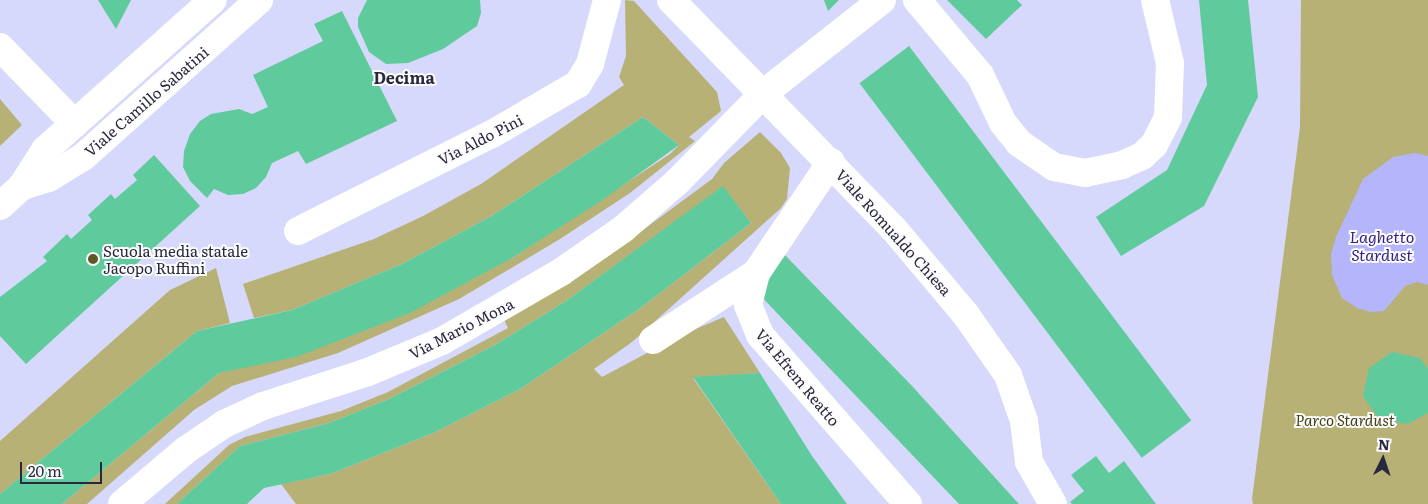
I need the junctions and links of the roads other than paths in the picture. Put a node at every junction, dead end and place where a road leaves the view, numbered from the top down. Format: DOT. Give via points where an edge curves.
graph roads {
  1 [pos="213,0"];
  2 [pos="259,0"];
  3 [pos="608,0"];
  4 [pos="671,0"];
  5 [pos="882,0"];
  6 [pos="917,0"];
  7 [pos="1155,0"];
  8 [pos="187,10"];
  9 [pos="0,47"];
  10 [pos="764,93"];
  11 [pos="75,124"];
  12 [pos="830,162"];
  13 [pos="22,186"];
  14 [pos="0,206"];
  15 [pos="298,231"];
  16 [pos="756,273"];
  17 [pos="653,340"];
  18 [pos="122,504"];
  19 [pos="908,504"];
  20 [pos="1053,504"];
  1 -- 8 [label="street, Viale Camillo Sabatini"];
  2 -- 13 [label="street, Viale Camillo Sabatini" via="83,157 49,178"];
  3 -- 15 [label="street, Via Aldo Pini" via="590,64 578,84 492,134"];
  4 -- 10 [label="street, Viale Romualdo Chiesa"];
  5 -- 10 [label="street, Via Mario Mona"];
  6 -- 7 [label="street" via="980,75 1003,123 1019,143 1054,167 1085,173 1122,165 1142,156 1154,145 1166,122 1171,75 1165,31"];
  8 -- 11 [label="street, Viale Camillo Sabatini"];
  9 -- 11 [label="street"];
  10 -- 12 [label="street, Viale Romualdo Chiesa"];
  10 -- 18 [label="street, Via Mario Mona" via="656,201 619,233 554,276 434,345 345,380 263,406 224,424 186,450"];
  11 -- 13 [label="street, Viale Camillo Sabatini" via="45,150"];
  12 -- 16 [label="street, Via Efrem Reatto"];
  12 -- 20 [label="street, Viale Romualdo Chiesa" via="934,274 1004,368 1020,404 1028,462"];
  13 -- 14 [label="street, Viale Camillo Sabatini"];
  16 -- 17 [label="street"];
  16 -- 19 [label="street, Via Efrem Reatto" via="748,305 756,329"];
}
